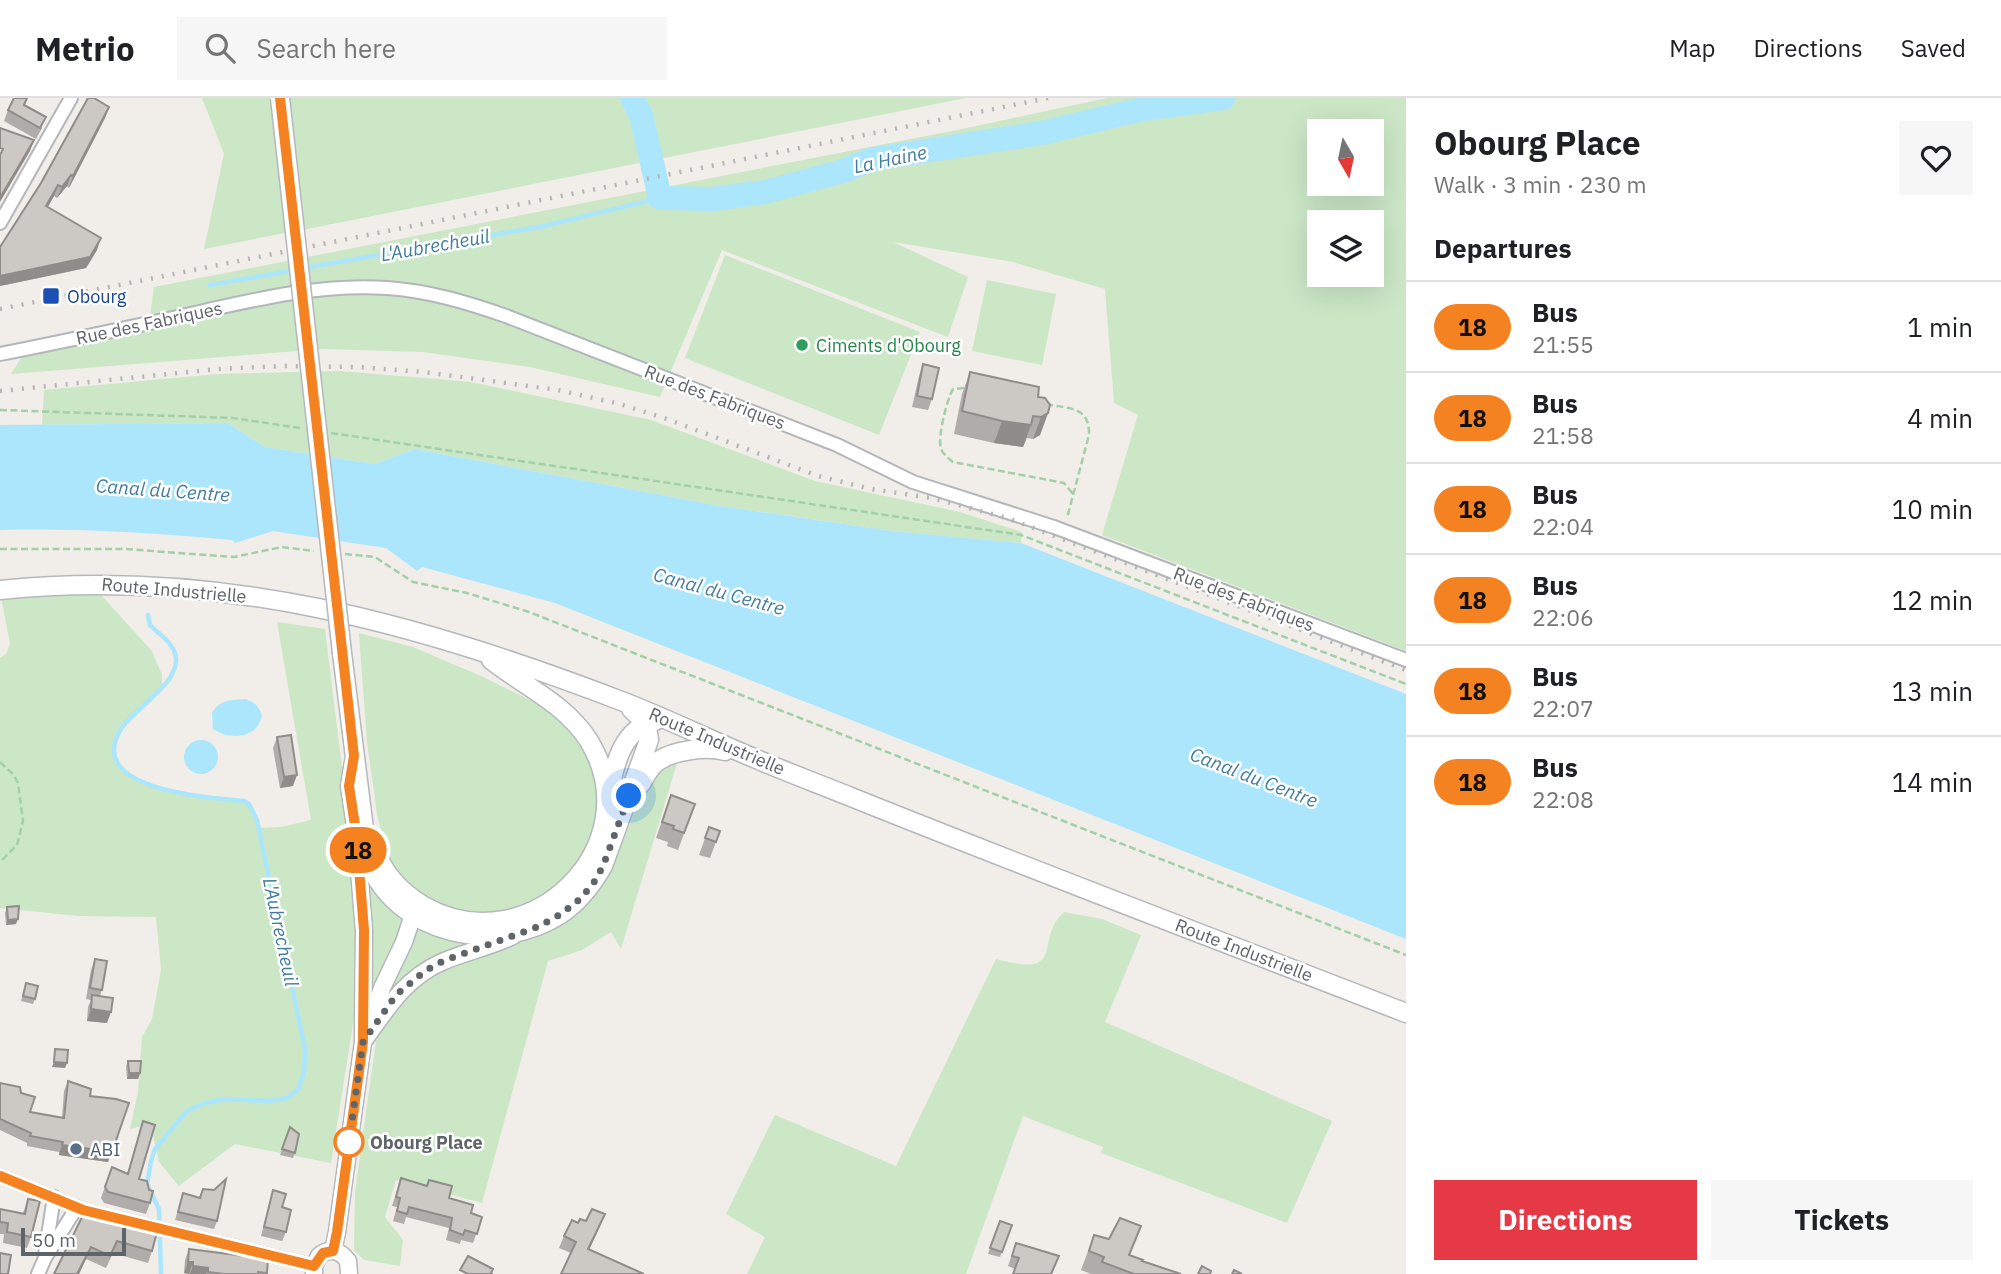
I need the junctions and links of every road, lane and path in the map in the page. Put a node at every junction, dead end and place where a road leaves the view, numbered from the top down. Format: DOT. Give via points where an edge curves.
graph roads {
  1 [pos="71,98"];
  2 [pos="280,98"];
  3 [pos="0,223"];
  4 [pos="0,354"];
  5 [pos="973,389"];
  6 [pos="1040,403"];
  7 [pos="0,410"];
  8 [pos="310,429"];
  9 [pos="323,431"];
  10 [pos="1073,494"];
  11 [pos="1063,531"];
  12 [pos="0,549"];
  13 [pos="322,551"];
  14 [pos="335,553"];
  15 [pos="0,590"];
  16 [pos="474,648"];
  17 [pos="1406,660"];
  18 [pos="1406,684"];
  19 [pos="623,702"];
  20 [pos="665,719"];
  21 [pos="645,724"];
  22 [pos="354,756"];
  23 [pos="754,759"];
  24 [pos="0,762"];
  25 [pos="358,793"];
  26 [pos="606,806"];
  27 [pos="0,862"];
  28 [pos="603,866"];
  29 [pos="403,892"];
  30 [pos="412,914"];
  31 [pos="531,928"];
  32 [pos="1406,955"];
  33 [pos="1406,1013"];
  34 [pos="363,1042"];
  35 [pos="0,1176"];
  36 [pos="54,1197"];
  37 [pos="77,1207"];
  38 [pos="333,1251"];
  39 [pos="45,1258"];
  40 [pos="314,1270"];
  41 [pos="38,1274"];
  42 [pos="350,1274"];
  1 -- 3 [label="street"];
  2 -- 22 [label="main road, bridge"];
  4 -- 11 [label="street, Rue des Fabriques" via="245,302 338,288 427,292 460,299 824,440 913,482"];
  5 -- 10 [label="path" via="953,389 948,397 940,446 944,454 953,462 1064,483"];
  6 -- 10 [label="path" via="1079,411 1090,425"];
  7 -- 8 [label="path" via="233,418"];
  9 -- 18 [label="path" via="1021,535"];
  10 -- 11 [label="path"];
  11 -- 17 [label="street, Rue des Fabriques"];
  12 -- 13 [label="path" via="125,549 234,557 282,547"];
  14 -- 32 [label="path" via="375,557 413,582 529,612"];
  15 -- 16 [label="main road, Route Industrielle" via="91,584 224,592 317,607"];
  16 -- 19 [label="main road, Route Industrielle"];
  16 -- 26 [label="main road" via="555,704 582,731 600,766"];
  19 -- 20 [label="main road, Route Industrielle"];
  19 -- 21 [label="main road"];
  20 -- 21 [label="main road"];
  20 -- 23 [label="main road, Route Industrielle"];
  21 -- 26 [label="main road" via="619,754"];
  21 -- 28 [label="main road" via="646,749"];
  22 -- 25 [label="main road"];
  22 -- 34 [label="street" via="349,786 364,930"];
  23 -- 28 [label="main road" via="717,748 659,760 642,781"];
  23 -- 33 [label="main road, Route Industrielle"];
  24 -- 27 [label="path" via="18,783 23,821 17,845"];
  25 -- 29 [label="main road" via="376,854"];
  25 -- 30 [label="main road" via="364,845 373,873 389,897"];
  26 -- 29 [label="main road" via="596,844 576,880 531,913 491,922 462,922 442,916"];
  28 -- 31 [label="main road" via="580,899"];
  29 -- 30 [label="street"];
  30 -- 31 [label="main road" via="448,931 470,935"];
  30 -- 34 [label="street"];
  31 -- 34 [label="street" via="425,971 396,995"];
  34 -- 38 [label="street"];
  35 -- 36 [label="street"];
  36 -- 37 [label="street"];
  36 -- 39 [label="street"];
  37 -- 39 [label="street"];
  37 -- 40 [label="street"];
  38 -- 40 [label="street" via="323,1253"];
  38 -- 42 [label="street" via="344,1255"];
  39 -- 41 [label="street"];
}
